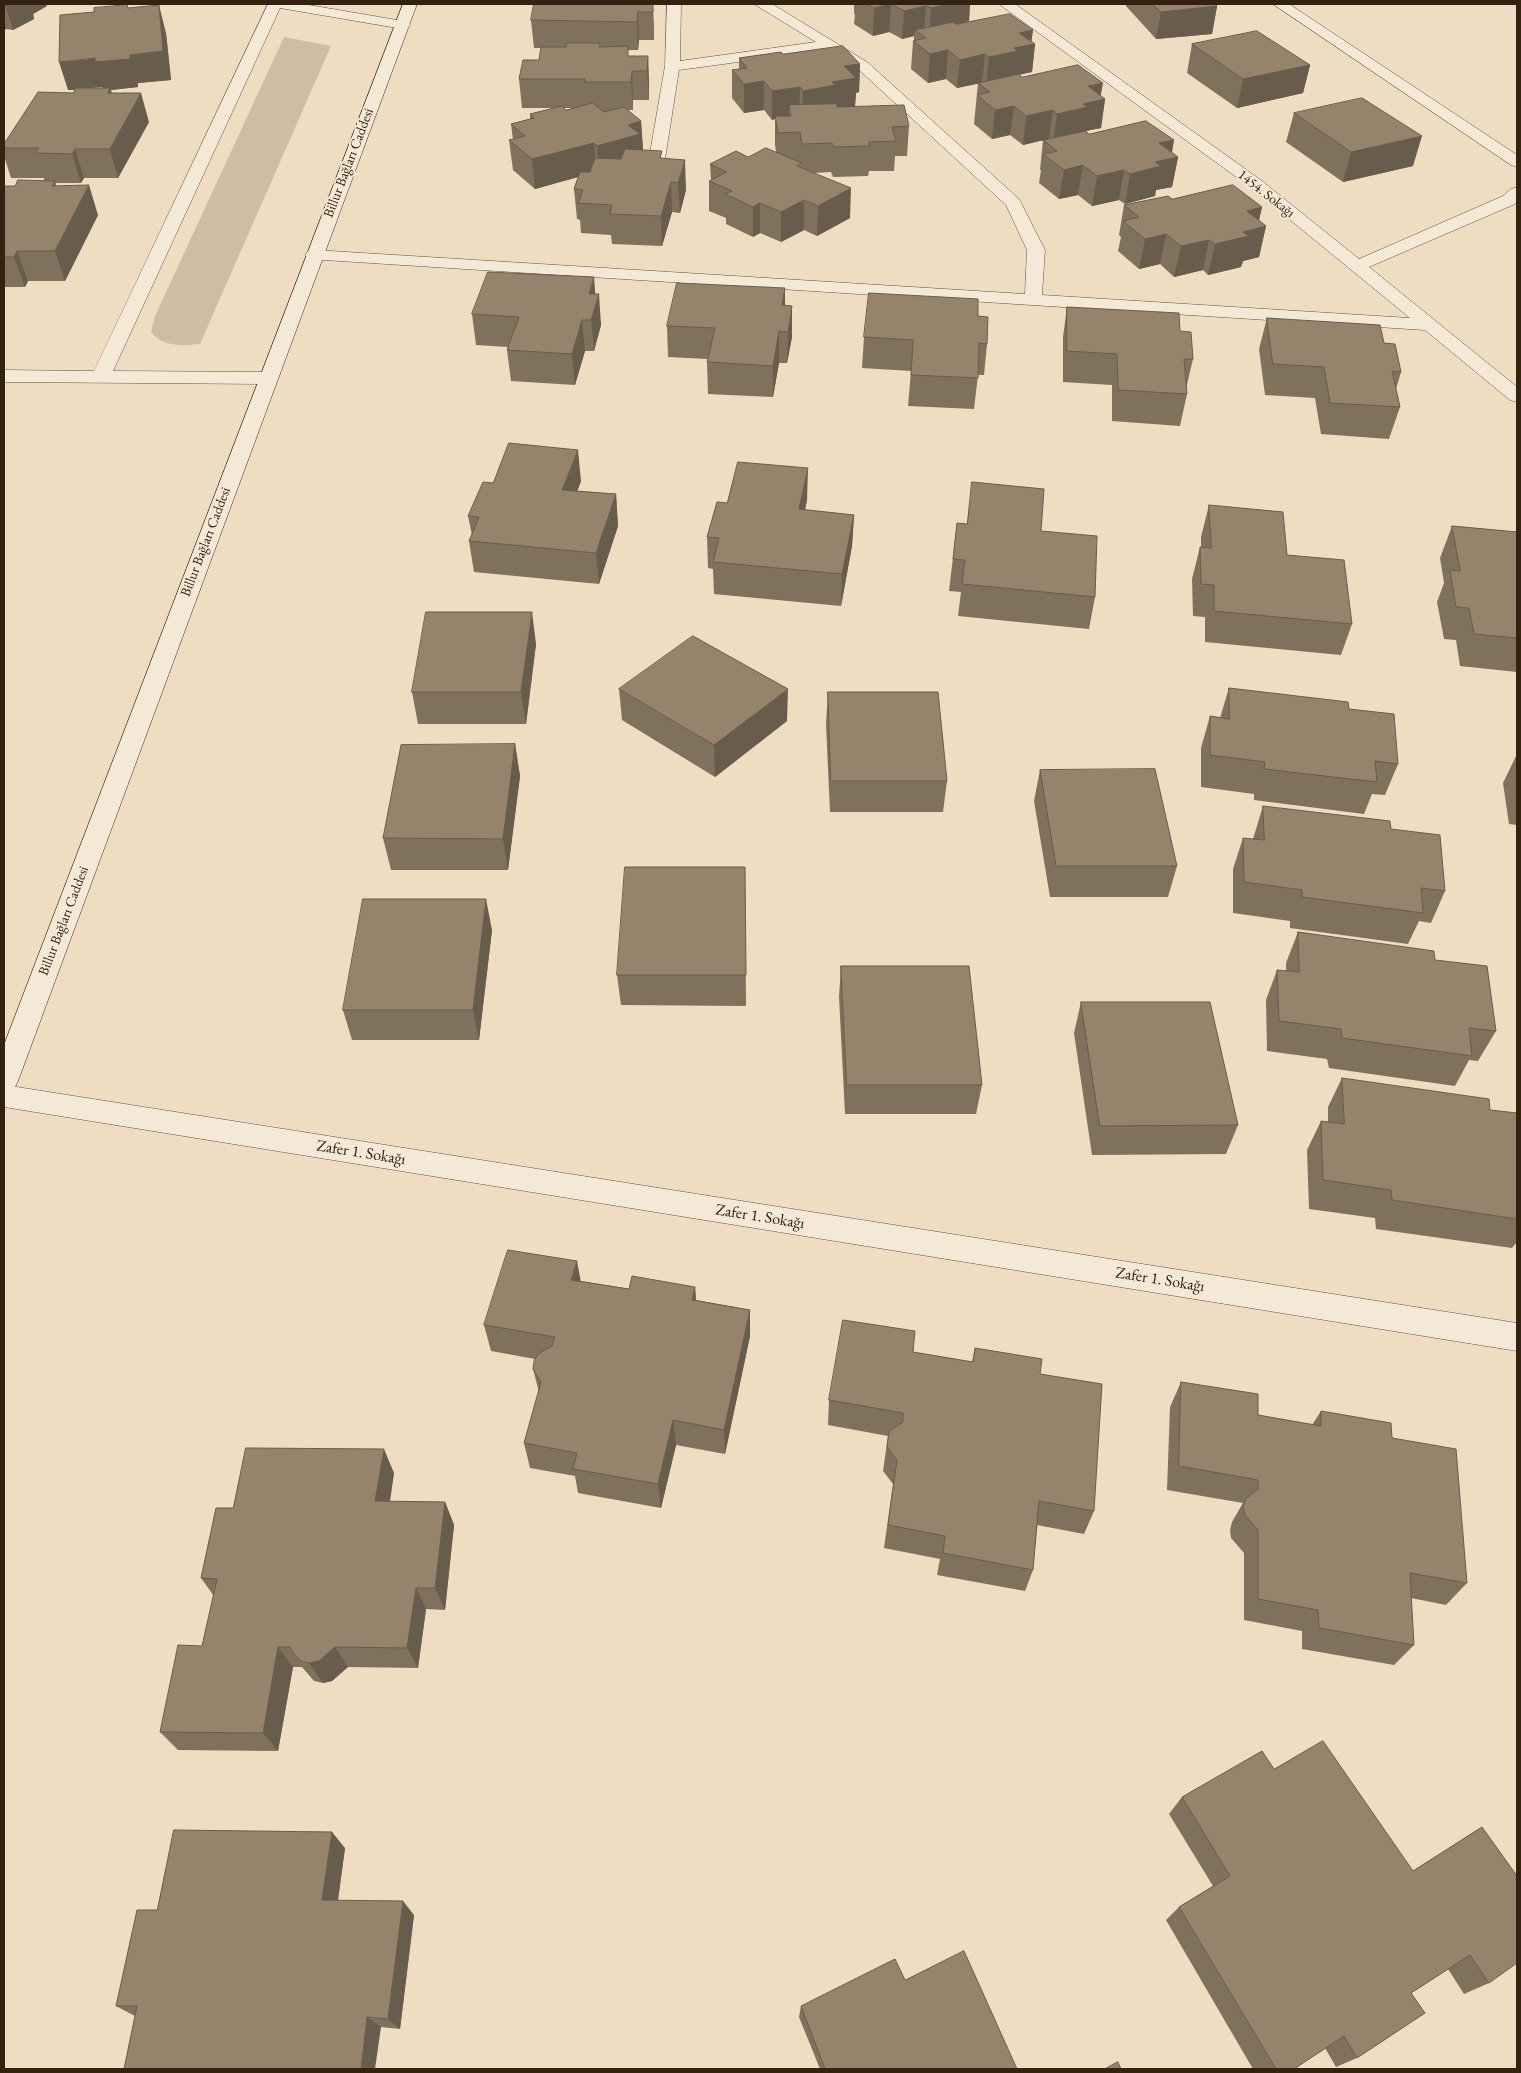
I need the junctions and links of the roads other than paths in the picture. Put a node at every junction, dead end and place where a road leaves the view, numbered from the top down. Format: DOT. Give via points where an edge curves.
graph roads {
  1 [pos="275,4"];
  2 [pos="280,4"];
  3 [pos="410,4"];
  4 [pos="674,4"];
  5 [pos="761,4"];
  6 [pos="1006,4"];
  7 [pos="1280,4"];
  8 [pos="403,25"];
  9 [pos="830,45"];
  10 [pos="672,66"];
  11 [pos="657,159"];
  12 [pos="1517,162"];
  13 [pos="1517,192"];
  14 [pos="314,255"];
  15 [pos="1357,266"];
  16 [pos="1033,300"];
  17 [pos="1429,325"];
  18 [pos="4,376"];
  19 [pos="100,377"];
  20 [pos="268,378"];
  21 [pos="1517,396"];
  22 [pos="11,1041"];
  23 [pos="4,1080"];
  24 [pos="4,1096"];
  25 [pos="1517,1338"];
  1 -- 19 [label="street"];
  2 -- 8 [label="street"];
  3 -- 8 [label="street, Billur Bağları Caddesi"];
  4 -- 10 [label="street"];
  5 -- 9 [label="street"];
  6 -- 15 [label="street, 1454. Sokağı" via="1256,184"];
  7 -- 12 [label="street"];
  8 -- 14 [label="street, Billur Bağları Caddesi"];
  9 -- 10 [label="street"];
  9 -- 16 [label="street" via="862,65 1013,202 1036,250"];
  10 -- 11 [label="street"];
  13 -- 15 [label="street" via="1509,200"];
  14 -- 16 [label="street"];
  14 -- 20 [label="street, Billur Bağları Caddesi"];
  15 -- 17 [label="street, 1454. Sokağı"];
  16 -- 17 [label="street"];
  17 -- 21 [label="street, 1454. Sokağı"];
  18 -- 19 [label="street"];
  19 -- 20 [label="street"];
  20 -- 22 [label="street, Billur Bağları Caddesi"];
  22 -- 23 [label="street, Billur Bağları Caddesi"];
  24 -- 25 [label="street, Zafer 1. Sokağı"];
}
